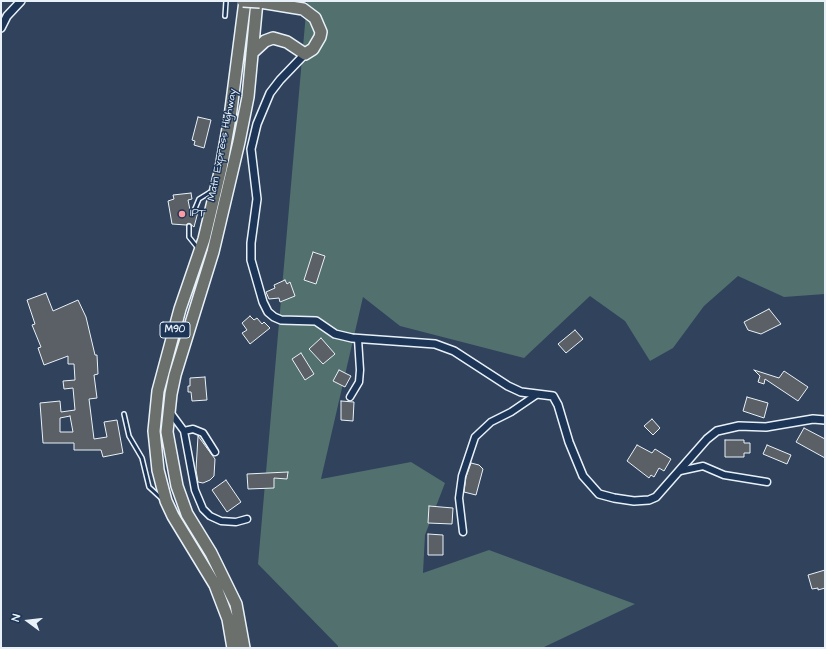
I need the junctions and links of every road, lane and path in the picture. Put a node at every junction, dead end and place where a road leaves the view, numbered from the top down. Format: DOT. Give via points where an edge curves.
graph roads {
  1 [pos="21,1"];
  2 [pos="226,1"];
  3 [pos="244,1"];
  4 [pos="262,2"];
  5 [pos="225,16"];
  6 [pos="1,28"];
  7 [pos="252,54"];
  8 [pos="305,54"];
  9 [pos="216,190"];
  10 [pos="194,211"];
  11 [pos="189,226"];
  12 [pos="200,250"];
  13 [pos="358,339"];
  14 [pos="536,395"];
  15 [pos="350,397"];
  16 [pos="169,410"];
  17 [pos="124,414"];
  18 [pos="825,420"];
  19 [pos="184,431"];
  20 [pos="215,452"];
  21 [pos="680,471"];
  22 [pos="768,482"];
  23 [pos="166,501"];
  24 [pos="247,519"];
  25 [pos="463,532"];
  26 [pos="233,648"];
  27 [pos="244,648"];
  1 -- 6 [label="street" via="7,16"];
  2 -- 5 [label="lane"];
  3 -- 4 [label="highway, bridge"];
  3 -- 9 [label="highway, Matn Express Highway / M90" via="230,117"];
  4 -- 7 [label="highway, Matn Express Highway / M90"];
  4 -- 8 [label="highway" via="303,9 315,18 321,32 320,37 313,49"];
  7 -- 8 [label="highway" via="264,41 273,38 287,42"];
  7 -- 16 [label="highway, Matn Express Highway / M90" via="246,110 218,235 182,350"];
  8 -- 13 [label="street" via="270,94 252,141 251,160 256,199 251,260 263,302 274,317 281,320 316,321 335,334"];
  9 -- 10 [label="lane" via="199,198"];
  9 -- 12 [label="highway, Matn Express Highway / M90"];
  11 -- 12 [label="lane" via="189,237"];
  12 -- 23 [label="highway, Matn Express Highway / M90" via="180,309 158,391 154,431 158,470"];
  13 -- 14 [label="street" via="435,344 454,351 508,386"];
  13 -- 15 [label="street" via="359,382"];
  14 -- 21 [label="street" via="556,399 583,476 599,494 634,501 649,500 656,497"];
  14 -- 25 [label="street" via="491,422 475,437 462,476 459,498"];
  16 -- 19 [label="street"];
  16 -- 27 [label="highway, Matn Express Highway / M90" via="167,432 177,486 187,514 214,559 236,604"];
  17 -- 23 [label="lane" via="130,440 142,458 149,487"];
  18 -- 21 [label="street" via="813,419 766,427 739,426 722,430 711,435"];
  19 -- 20 [label="street" via="194,430 203,433"];
  19 -- 24 [label="street" via="195,490 203,509 221,521 236,522"];
  21 -- 22 [label="street" via="703,466 730,477"];
  23 -- 26 [label="highway, Matn Express Highway / M90" via="215,585 228,619"];
}
